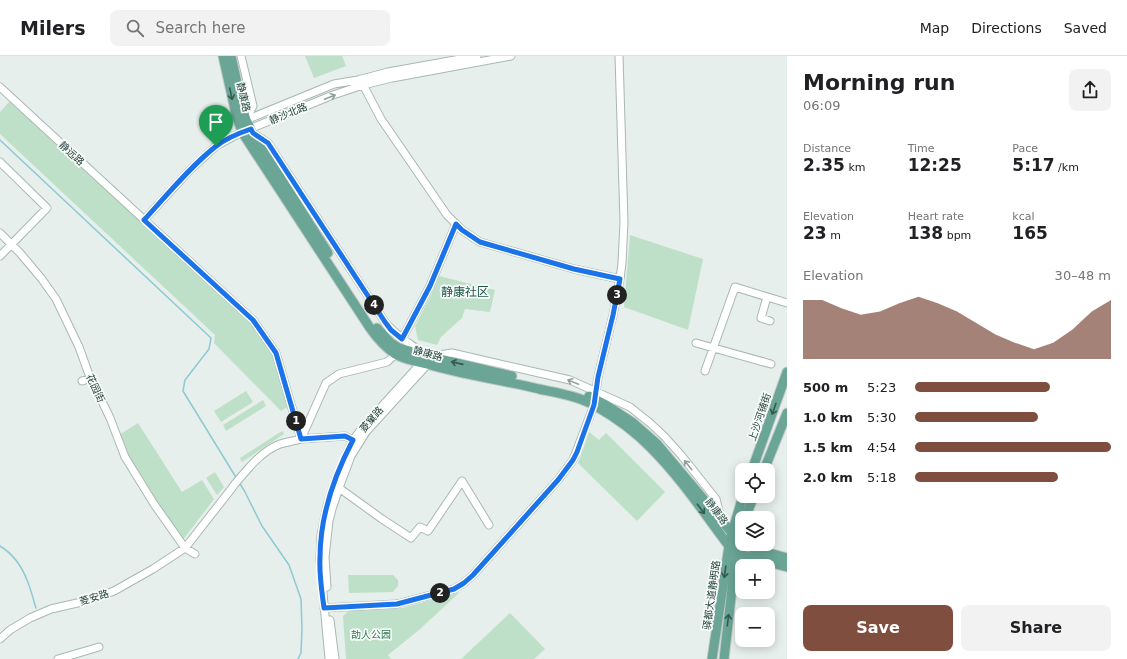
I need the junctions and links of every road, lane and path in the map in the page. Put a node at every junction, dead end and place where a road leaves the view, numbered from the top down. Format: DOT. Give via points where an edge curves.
graph roads {
  1 [pos="223,56"];
  2 [pos="231,56"];
  3 [pos="241,56"];
  4 [pos="477,56"];
  5 [pos="511,56"];
  6 [pos="619,56"];
  7 [pos="362,82"];
  8 [pos="0,86"];
  9 [pos="248,128"];
  10 [pos="0,162"];
  11 [pos="144,220"];
  12 [pos="456,224"];
  13 [pos="0,233"];
  14 [pos="12,245"];
  15 [pos="0,256"];
  16 [pos="620,279"];
  17 [pos="767,297"];
  18 [pos="787,303"];
  19 [pos="770,321"];
  20 [pos="402,339"];
  21 [pos="696,343"];
  22 [pos="713,348"];
  23 [pos="396,354"];
  24 [pos="427,359"];
  25 [pos="771,364"];
  26 [pos="705,371"];
  27 [pos="787,372"];
  28 [pos="91,378"];
  29 [pos="82,381"];
  30 [pos="594,398"];
  31 [pos="787,413"];
  32 [pos="301,439"];
  33 [pos="356,442"];
  34 [pos="754,463"];
  35 [pos="767,463"];
  36 [pos="339,488"];
  37 [pos="741,503"];
  38 [pos="489,525"];
  39 [pos="732,533"];
  40 [pos="735,536"];
  41 [pos="729,546"];
  42 [pos="185,548"];
  43 [pos="758,551"];
  44 [pos="736,552"];
  45 [pos="195,554"];
  46 [pos="787,558"];
  47 [pos="787,567"];
  48 [pos="326,608"];
  49 [pos="0,639"];
  50 [pos="99,647"];
  51 [pos="58,659"];
  52 [pos="329,659"];
  53 [pos="335,659"];
  54 [pos="712,659"];
  55 [pos="724,659"];
  1 -- 9 [label="main road, 静康路, one-way" via="236,114"];
  2 -- 9 [label="main road, 静康路"];
  3 -- 9 [label="street" via="252,106"];
  4 -- 7 [label="street, 静沙北路" via="388,72"];
  5 -- 7 [label="street, 静沙北路"];
  6 -- 16 [label="street" via="624,222"];
  7 -- 9 [label="street, 静沙北路"];
  7 -- 12 [label="street" via="381,119 447,215"];
  8 -- 11 [label="street, 静远路"];
  9 -- 11 [label="street, 静沙北路" via="216,146"];
  9 -- 20 [label="street" via="268,143 385,322"];
  9 -- 23 [label="main road, 静康路" via="370,328 382,344"];
  9 -- 24 [label="main road, 静康路" via="374,324 399,348"];
  10 -- 14 [label="street" via="47,208"];
  11 -- 32 [label="street, 静远路" via="253,320 276,353"];
  12 -- 16 [label="street" via="480,242 574,269"];
  12 -- 20 [label="street" via="430,286"];
  13 -- 14 [label="street, 花园街"];
  14 -- 15 [label="street"];
  14 -- 28 [label="street, 花园街" via="42,278 56,299"];
  16 -- 30 [label="street"];
  17 -- 18 [label="street"];
  17 -- 19 [label="street" via="761,318"];
  17 -- 22 [label="street" via="735,286"];
  20 -- 24 [label="street"];
  21 -- 22 [label="street"];
  22 -- 25 [label="street"];
  22 -- 26 [label="street"];
  23 -- 24 [label="main road, 静康路" via="409,360"];
  23 -- 32 [label="street" via="387,362 339,374 326,383"];
  24 -- 30 [label="main road, 静康路" via="448,370"];
  30 -- 24 [label="street, one-way" via="570,380 452,353"];
  24 -- 33 [label="street, 菱窠路" via="363,426"];
  27 -- 34 [label="main road, 上沙河铺街, one-way"];
  28 -- 29 [label="street"];
  28 -- 42 [label="street, 花园街" via="125,457"];
  39 -- 30 [label="main road, 静康路, one-way" via="657,444 632,422"];
  30 -- 41 [label="main road, 静康路, one-way" via="667,464"];
  30 -- 48 [label="street" via="577,452 568,468 464,583 454,589 397,604"];
  31 -- 35 [label="main road"];
  32 -- 33 [label="street, 菱安路" via="345,436"];
  32 -- 42 [label="street, 菱安路" via="280,444 252,463"];
  33 -- 36 [label="street, 菱窠路"];
  33 -- 48 [label="street, 菱窠路" via="336,479 321,535 320,560"];
  36 -- 38 [label="street" via="411,538 420,527 428,531 462,481"];
  36 -- 48 [label="street, 菱窠路" via="329,521 325,556"];
  37 -- 39 [label="main road"];
  39 -- 40 [label="main road, 静康路"];
  39 -- 41 [label="main road, 驿都大道静明路"];
  41 -- 44 [label="main road, 静康路"];
  41 -- 54 [label="main road, 驿都大道静明路, one-way"];
  42 -- 45 [label="street"];
  42 -- 49 [label="street, 菱安路" via="114,591 51,609 30,618"];
  43 -- 46 [label="main road"];
  44 -- 47 [label="main road"];
  55 -- 44 [label="main road, 驿都大道静明路, one-way"];
  48 -- 52 [label="street, 菱窠路"];
  48 -- 53 [label="street, 菱窠路"];
  50 -- 51 [label="street"];
}
